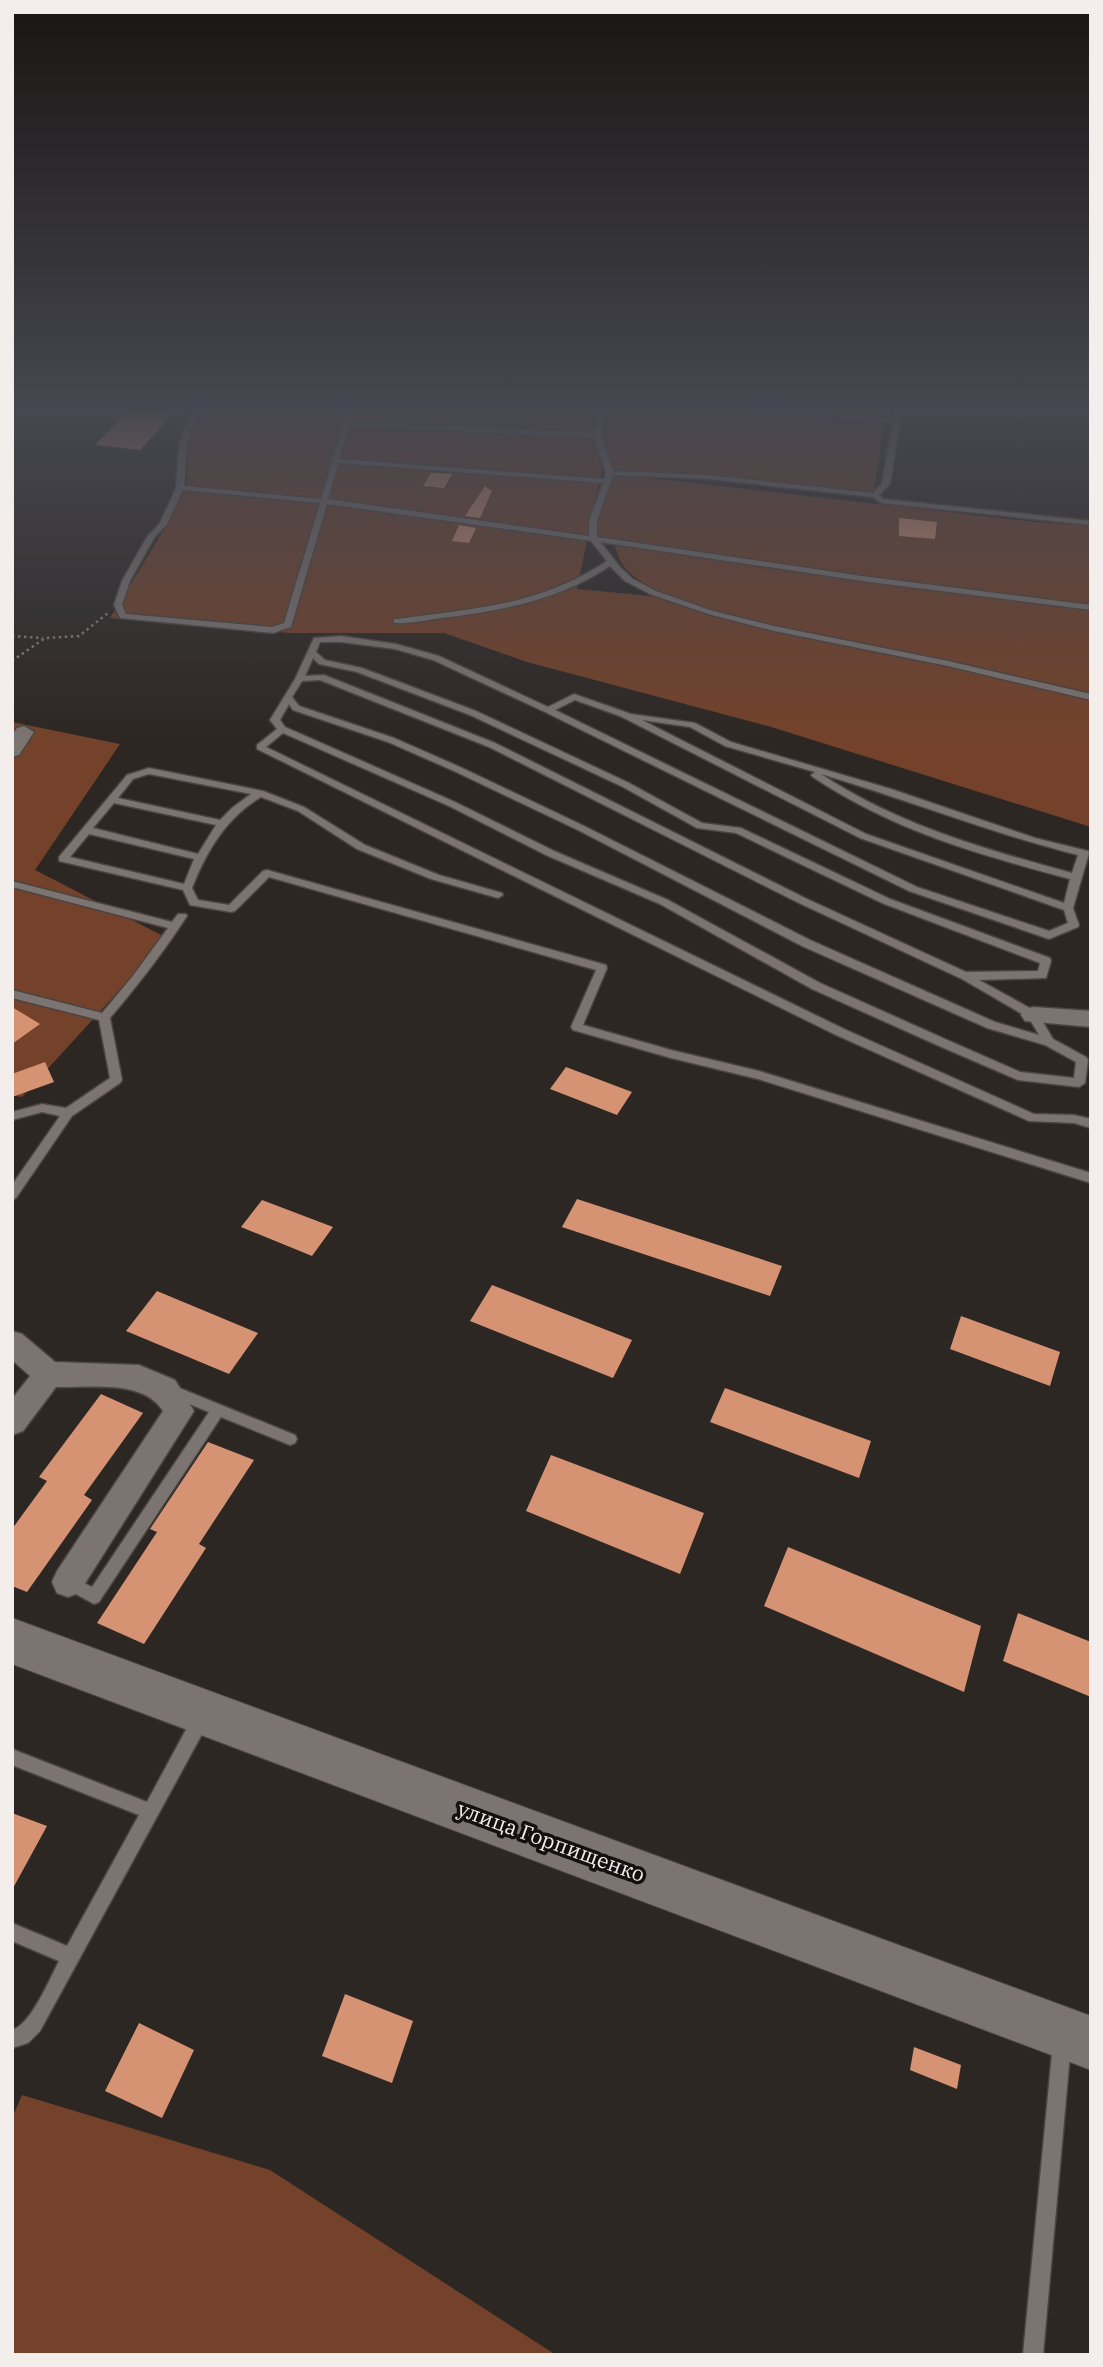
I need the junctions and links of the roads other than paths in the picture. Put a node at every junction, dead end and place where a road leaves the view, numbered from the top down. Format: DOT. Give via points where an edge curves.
graph roads {
  1 [pos="165,519"];
  2 [pos="319,519"];
  3 [pos="454,519"];
  4 [pos="594,519"];
  5 [pos="1057,519"];
  6 [pos="1091,523"];
  7 [pos="593,538"];
  8 [pos="611,562"];
  9 [pos="1091,608"];
  10 [pos="397,621"];
  11 [pos="311,652"];
  12 [pos="299,679"];
  13 [pos="1091,696"];
  14 [pos="288,697"];
  15 [pos="548,710"];
  16 [pos="623,714"];
  17 [pos="282,729"];
  18 [pos="24,732"];
  19 [pos="12,751"];
  20 [pos="811,770"];
  21 [pos="229,788"];
  22 [pos="260,793"];
  23 [pos="246,799"];
  24 [pos="111,800"];
  25 [pos="223,824"];
  26 [pos="700,826"];
  27 [pos="87,830"];
  28 [pos="704,849"];
  29 [pos="198,857"];
  30 [pos="1076,877"];
  31 [pos="12,884"];
  32 [pos="187,888"];
  33 [pos="498,895"];
  34 [pos="1068,908"];
  35 [pos="965,976"];
  36 [pos="12,994"];
  37 [pos="1033,1015"];
  38 [pos="104,1017"];
  39 [pos="1091,1019"];
  40 [pos="1049,1042"];
  41 [pos="68,1114"];
  42 [pos="12,1116"];
  43 [pos="1091,1124"];
  44 [pos="1091,1178"];
  45 [pos="12,1195"];
  46 [pos="12,1343"];
  47 [pos="49,1374"];
  48 [pos="165,1389"];
  49 [pos="218,1410"];
  50 [pos="12,1422"];
  51 [pos="290,1439"];
  52 [pos="68,1582"];
  53 [pos="12,1641"];
  54 [pos="204,1712"];
  55 [pos="12,1757"];
  56 [pos="149,1811"];
  57 [pos="12,1932"];
  58 [pos="72,1958"];
  59 [pos="1077,2037"];
  60 [pos="12,2039"];
  61 [pos="1032,2355"];
  1 -- 2 [label="lane" via="126,581 117,605 123,615 273,629 288,625"];
  3 -- 7 [label="lane"];
  4 -- 7 [label="lane"];
  5 -- 6 [label="lane"];
  7 -- 8 [label="lane"];
  7 -- 9 [label="lane"];
  8 -- 10 [label="lane" via="584,583 536,601"];
  8 -- 13 [label="lane" via="628,580 725,615"];
  11 -- 12 [label="lane"];
  11 -- 15 [label="lane" via="317,640 396,648 436,658"];
  11 -- 26 [label="lane" via="322,662 359,670 483,717"];
  12 -- 14 [label="lane"];
  12 -- 28 [label="lane" via="321,677 492,745"];
  14 -- 17 [label="lane" via="275,720"];
  14 -- 40 [label="lane" via="296,708 391,740 582,828 806,943 991,1025"];
  15 -- 16 [label="lane" via="574,697"];
  15 -- 34 [label="lane" via="913,889 1049,935 1074,925"];
  16 -- 20 [label="lane" via="692,725 728,744"];
  16 -- 34 [label="lane" via="863,836"];
  17 -- 40 [label="lane" via="664,902 817,986 967,1054 1018,1076 1079,1083 1082,1060"];
  17 -- 43 [label="lane" via="260,747 840,1032 1033,1118"];
  18 -- 19 [label="street"];
  20 -- 30 [label="lane" via="846,797 899,821 990,854"];
  20 -- 30 [label="lane" via="888,791 1032,841 1084,853"];
  21 -- 22 [label="lane"];
  21 -- 23 [label="lane"];
  21 -- 24 [label="lane" via="149,771 130,778"];
  22 -- 23 [label="lane"];
  22 -- 33 [label="lane" via="301,809 361,847 435,877"];
  23 -- 25 [label="lane"];
  24 -- 25 [label="lane"];
  24 -- 27 [label="lane"];
  25 -- 29 [label="lane"];
  26 -- 28 [label="lane"];
  26 -- 35 [label="lane" via="738,830 886,901 1046,961 1042,975"];
  27 -- 29 [label="lane"];
  27 -- 32 [label="lane" via="63,859"];
  28 -- 35 [label="lane"];
  29 -- 32 [label="lane"];
  30 -- 34 [label="lane"];
  31 -- 38 [label="lane" via="179,921"];
  32 -- 44 [label="lane" via="194,903 231,909 267,873 602,968 577,1027 759,1074"];
  35 -- 37 [label="lane"];
  36 -- 38 [label="lane"];
  37 -- 39 [label="street"];
  37 -- 40 [label="lane"];
  38 -- 41 [label="lane" via="116,1080"];
  41 -- 42 [label="lane" via="42,1108"];
  41 -- 45 [label="lane"];
  46 -- 47 [label="street"];
  47 -- 48 [label="street" via="139,1378"];
  47 -- 50 [label="street"];
  48 -- 49 [label="lane"];
  48 -- 52 [label="street" via="179,1411"];
  49 -- 51 [label="lane"];
  49 -- 52 [label="lane" via="94,1597"];
  53 -- 54 [label="main road, улица Горпищенко"];
  54 -- 56 [label="lane"];
  54 -- 59 [label="main road, улица Горпищенко"];
  55 -- 56 [label="lane"];
  56 -- 58 [label="lane"];
  57 -- 58 [label="lane"];
  58 -- 60 [label="lane" via="34,2025 22,2037"];
  59 -- 61 [label="lane"];
}
